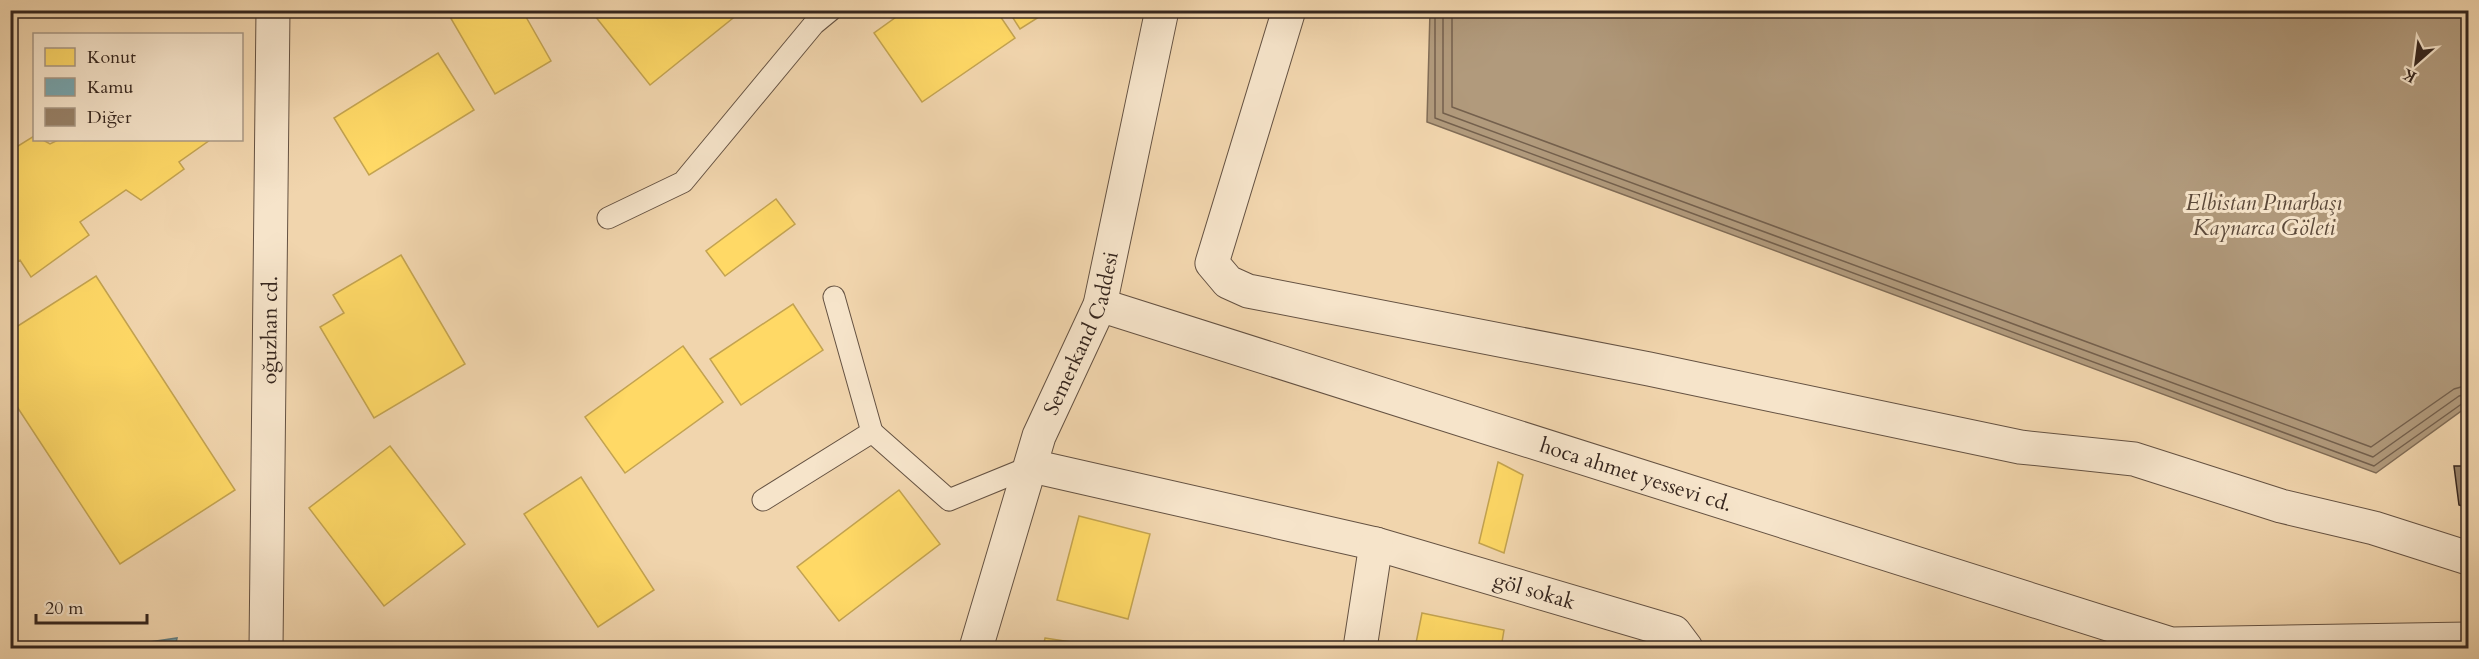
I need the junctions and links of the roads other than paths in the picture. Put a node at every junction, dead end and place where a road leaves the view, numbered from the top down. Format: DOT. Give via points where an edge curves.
graph roads {
  1 [pos="273,10"];
  2 [pos="831,10"];
  3 [pos="1162,10"];
  4 [pos="1289,10"];
  5 [pos="608,218"];
  6 [pos="834,297"];
  7 [pos="1100,305"];
  8 [pos="872,432"];
  9 [pos="1032,466"];
  10 [pos="763,500"];
  11 [pos="1376,544"];
  12 [pos="2469,558"];
  13 [pos="2469,639"];
  14 [pos="266,648"];
  15 [pos="976,648"];
  16 [pos="1360,648"];
  17 [pos="1686,648"];
  1 -- 14 [label="street, oğuzhan cd."];
  2 -- 5 [label="lane" via="814,24 683,182"];
  3 -- 7 [label="street, Semerkand Caddesi"];
  4 -- 12 [label="street" via="1212,263 1228,282 1248,291 2020,447 2134,459 2281,506 2374,528"];
  6 -- 8 [label="lane"];
  7 -- 9 [label="street, Semerkand Caddesi" via="1039,436"];
  7 -- 13 [label="street, hoca ahmet yessevi cd." via="2171,644"];
  8 -- 9 [label="lane" via="949,500"];
  8 -- 10 [label="lane"];
  9 -- 11 [label="street, göl sokak"];
  9 -- 15 [label="street, Semerkand Caddesi"];
  11 -- 16 [label="street"];
  11 -- 17 [label="street, göl sokak" via="1674,632"];
}
